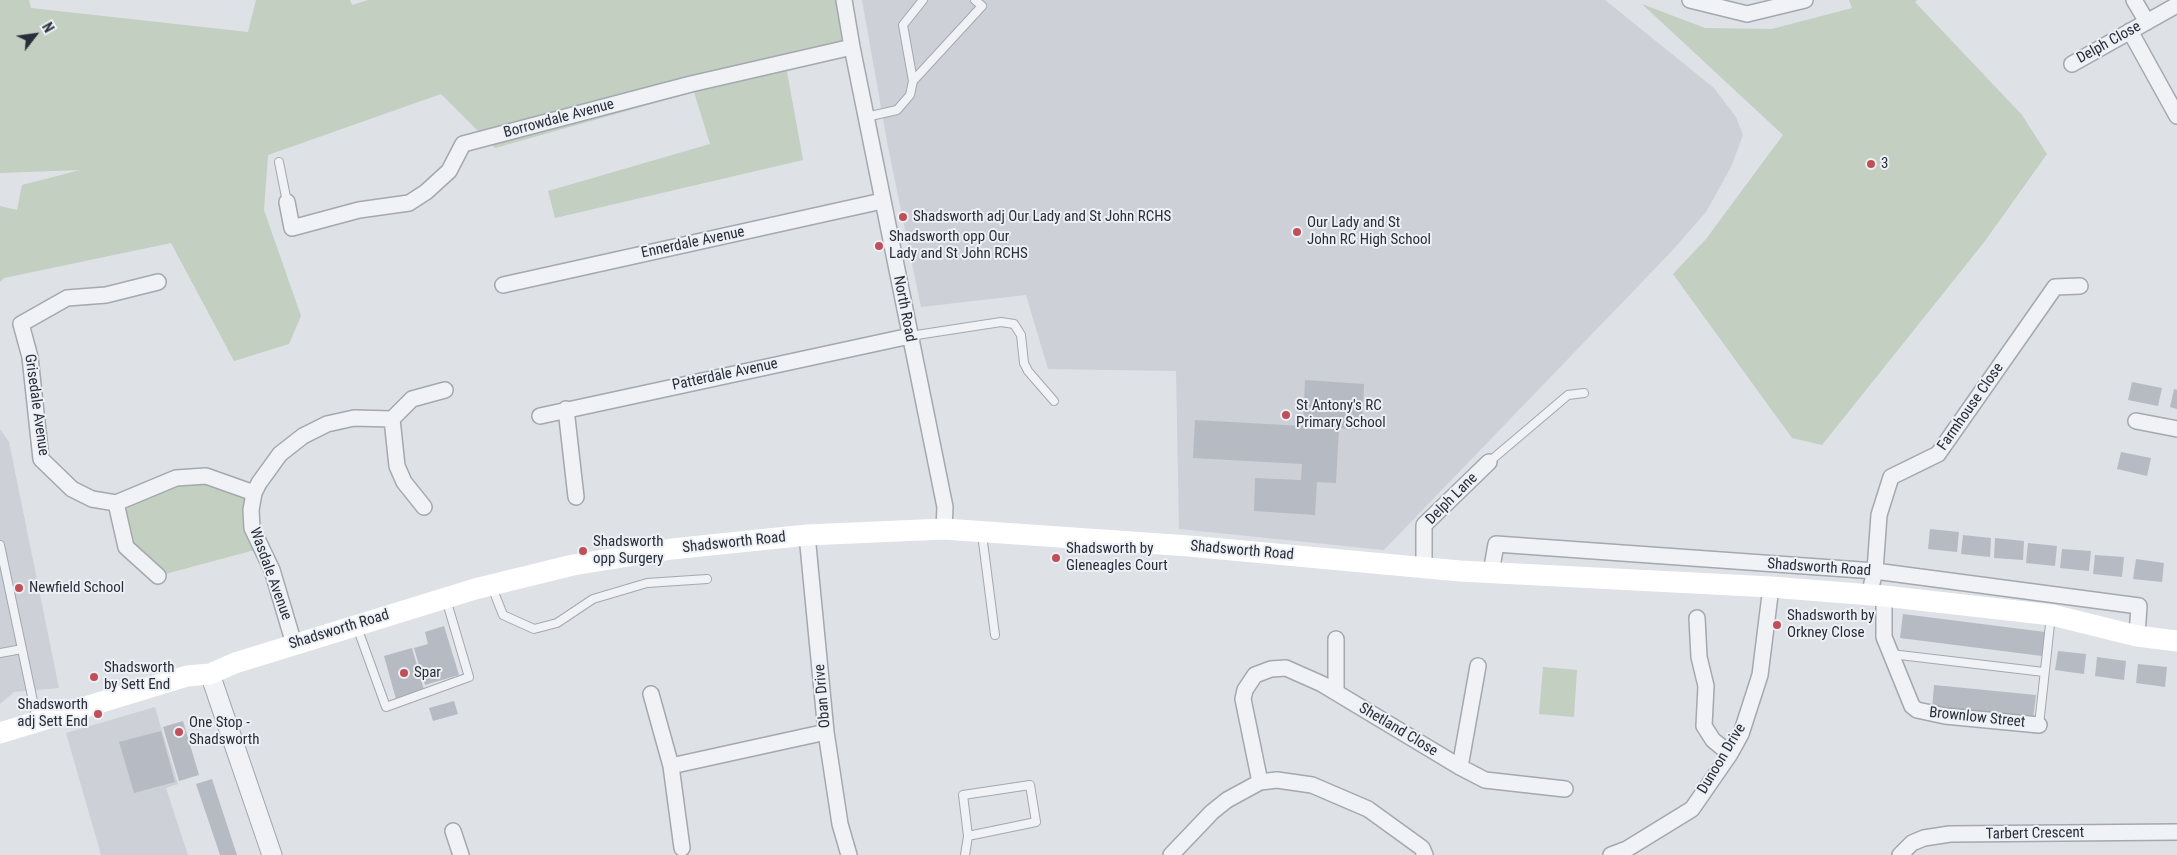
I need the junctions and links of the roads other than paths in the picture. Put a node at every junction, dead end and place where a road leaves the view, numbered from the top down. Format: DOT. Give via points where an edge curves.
graph roads {
  1 [pos="844,0"];
  2 [pos="923,0"];
  3 [pos="975,0"];
  4 [pos="1690,0"];
  5 [pos="1805,0"];
  6 [pos="2134,0"];
  7 [pos="2177,5"];
  8 [pos="2147,22"];
  9 [pos="2130,31"];
  10 [pos="852,48"];
  11 [pos="2072,64"];
  12 [pos="913,81"];
  13 [pos="2177,116"];
  14 [pos="866,117"];
  15 [pos="279,162"];
  16 [pos="882,201"];
  17 [pos="287,202"];
  18 [pos="158,282"];
  19 [pos="503,285"];
  20 [pos="2080,286"];
  21 [pos="910,336"];
  22 [pos="445,390"];
  23 [pos="1584,392"];
  24 [pos="1054,401"];
  25 [pos="566,409"];
  26 [pos="540,416"];
  27 [pos="392,420"];
  28 [pos="2136,421"];
  29 [pos="2177,428"];
  30 [pos="1489,462"];
  31 [pos="254,494"];
  32 [pos="576,497"];
  33 [pos="116,503"];
  34 [pos="424,507"];
  35 [pos="944,529"];
  36 [pos="981,532"];
  37 [pos="807,536"];
  38 [pos="0,546"];
  39 [pos="1,557"];
  40 [pos="1424,569"];
  41 [pos="1875,571"];
  42 [pos="1491,573"];
  43 [pos="158,576"];
  44 [pos="707,579"];
  45 [pos="491,586"];
  46 [pos="1771,587"];
  47 [pos="1877,596"];
  48 [pos="446,598"];
  49 [pos="2052,615"];
  50 [pos="1697,618"];
  51 [pos="356,625"];
  52 [pos="995,635"];
  53 [pos="2137,636"];
  54 [pos="1336,639"];
  55 [pos="2177,641"];
  56 [pos="294,644"];
  57 [pos="22,649"];
  58 [pos="0,653"];
  59 [pos="1891,654"];
  60 [pos="1478,666"];
  61 [pos="2044,672"];
  62 [pos="210,674"];
  63 [pos="1336,692"];
  64 [pos="651,694"];
  65 [pos="37,722"];
  66 [pos="2039,725"];
  67 [pos="0,732"];
  68 [pos="826,732"];
  69 [pos="1730,754"];
  70 [pos="671,766"];
  71 [pos="1460,768"];
  72 [pos="1260,782"];
  73 [pos="1565,789"];
  74 [pos="453,831"];
  75 [pos="2177,832"];
  76 [pos="968,836"];
  77 [pos="682,848"];
  78 [pos="1629,852"];
  79 [pos="272,855"];
  80 [pos="460,855"];
  81 [pos="849,855"];
  82 [pos="966,855"];
  83 [pos="1171,855"];
  84 [pos="1425,855"];
  85 [pos="1611,855"];
  86 [pos="1900,855"];
  1 -- 10 [label="street, North Road"];
  2 -- 12 [label="lane" via="903,25"];
  3 -- 12 [label="lane" via="982,6"];
  4 -- 5 [label="street" via="1748,14"];
  6 -- 8 [label="street, Delph Close"];
  7 -- 8 [label="street, Delph Close"];
  8 -- 9 [label="street, Delph Close"];
  9 -- 11 [label="street, Delph Close"];
  9 -- 13 [label="street"];
  10 -- 14 [label="street, North Road"];
  10 -- 17 [label="street, Borrowdale Avenue" via="691,84 463,144 449,171 409,203 359,210 292,228"];
  12 -- 14 [label="lane" via="910,95 900,108"];
  14 -- 16 [label="street, North Road"];
  15 -- 17 [label="lane"];
  16 -- 19 [label="street, Ennerdale Avenue"];
  16 -- 21 [label="street, North Road"];
  18 -- 33 [label="street, Grisedale Avenue" via="106,295 67,298 21,324 30,358 41,459 72,489 92,500"];
  20 -- 41 [label="street, Farmhouse Close" via="2055,286 1938,454 1892,477 1879,515"];
  21 -- 24 [label="lane" via="1001,322 1014,324 1021,335 1028,371"];
  21 -- 25 [label="street, Patterdale Avenue"];
  21 -- 35 [label="street, North Road" via="945,507"];
  22 -- 27 [label="street" via="412,399"];
  23 -- 30 [label="lane" via="1568,396"];
  25 -- 26 [label="street, Patterdale Avenue"];
  25 -- 32 [label="street"];
  27 -- 31 [label="street, Wasdale Avenue" via="354,418 327,424 303,436 280,454"];
  27 -- 34 [label="street" via="397,466 404,482"];
  28 -- 29 [label="street"];
  30 -- 40 [label="street, Delph Lane" via="1424,524"];
  31 -- 33 [label="street" via="206,476 176,478"];
  31 -- 56 [label="street, Wasdale Avenue" via="252,528 272,570"];
  33 -- 43 [label="street" via="126,547"];
  35 -- 36 [label="main road, Shadsworth Road"];
  35 -- 37 [label="main road, Shadsworth Road"];
  36 -- 40 [label="main road, Shadsworth Road" via="1189,546"];
  36 -- 52 [label="lane"];
  37 -- 45 [label="main road, Shadsworth Road" via="672,549 600,560"];
  37 -- 68 [label="street, Oban Drive"];
  38 -- 39 [label="lane"];
  39 -- 57 [label="lane"];
  40 -- 42 [label="main road, Shadsworth Road"];
  41 -- 42 [label="street, Shadsworth Road" via="1496,544"];
  41 -- 47 [label="street, Farmhouse Close"];
  41 -- 53 [label="street, Shadsworth Road" via="2139,606"];
  42 -- 46 [label="main road, Shadsworth Road"];
  44 -- 45 [label="lane" via="647,583 593,599 557,623 534,629 503,615"];
  45 -- 48 [label="main road, Shadsworth Road"];
  46 -- 47 [label="main road, Shadsworth Road"];
  46 -- 69 [label="street, Dunoon Drive" via="1760,674 1742,734"];
  47 -- 49 [label="main road, Shadsworth Road"];
  47 -- 59 [label="street, Brownlow Street" via="1884,636"];
  48 -- 51 [label="main road, Shadsworth Road"];
  48 -- 51 [label="lane" via="470,677 386,707"];
  49 -- 53 [label="main road, Shadsworth Road"];
  49 -- 61 [label="lane"];
  50 -- 69 [label="street" via="1699,658 1706,686 1704,726 1713,740"];
  51 -- 56 [label="main road, Shadsworth Road"];
  53 -- 55 [label="main road, Shadsworth Road"];
  54 -- 63 [label="street"];
  56 -- 62 [label="main road, Shadsworth Road"];
  57 -- 58 [label="lane"];
  57 -- 65 [label="lane"];
  59 -- 61 [label="lane"];
  59 -- 66 [label="street, Brownlow Street" via="1912,706 1917,710 1944,716"];
  60 -- 71 [label="street"];
  61 -- 66 [label="lane"];
  62 -- 65 [label="main road, Shadsworth Road" via="186,676"];
  62 -- 79 [label="street"];
  63 -- 71 [label="street, Shetland Close"];
  63 -- 72 [label="street, Shetland Close" via="1286,668 1263,671 1249,681 1244,699"];
  64 -- 70 [label="street"];
  65 -- 67 [label="main road, Shadsworth Road"];
  68 -- 70 [label="street"];
  68 -- 81 [label="street, Oban Drive" via="840,824"];
  69 -- 78 [label="street, Dunoon Drive" via="1692,809"];
  70 -- 77 [label="street"];
  71 -- 73 [label="street, Shetland Close" via="1485,780"];
  72 -- 83 [label="street" via="1212,812"];
  72 -- 84 [label="street" via="1276,780 1312,785 1368,809 1422,848"];
  74 -- 80 [label="street"];
  75 -- 86 [label="street, Tarbert Crescent" via="1950,834 1912,843"];
  76 -- 76 [label="lane" via="963,795 1030,785 1036,822"];
  76 -- 82 [label="lane"];
  78 -- 85 [label="street, Dunoon Drive"];
}
